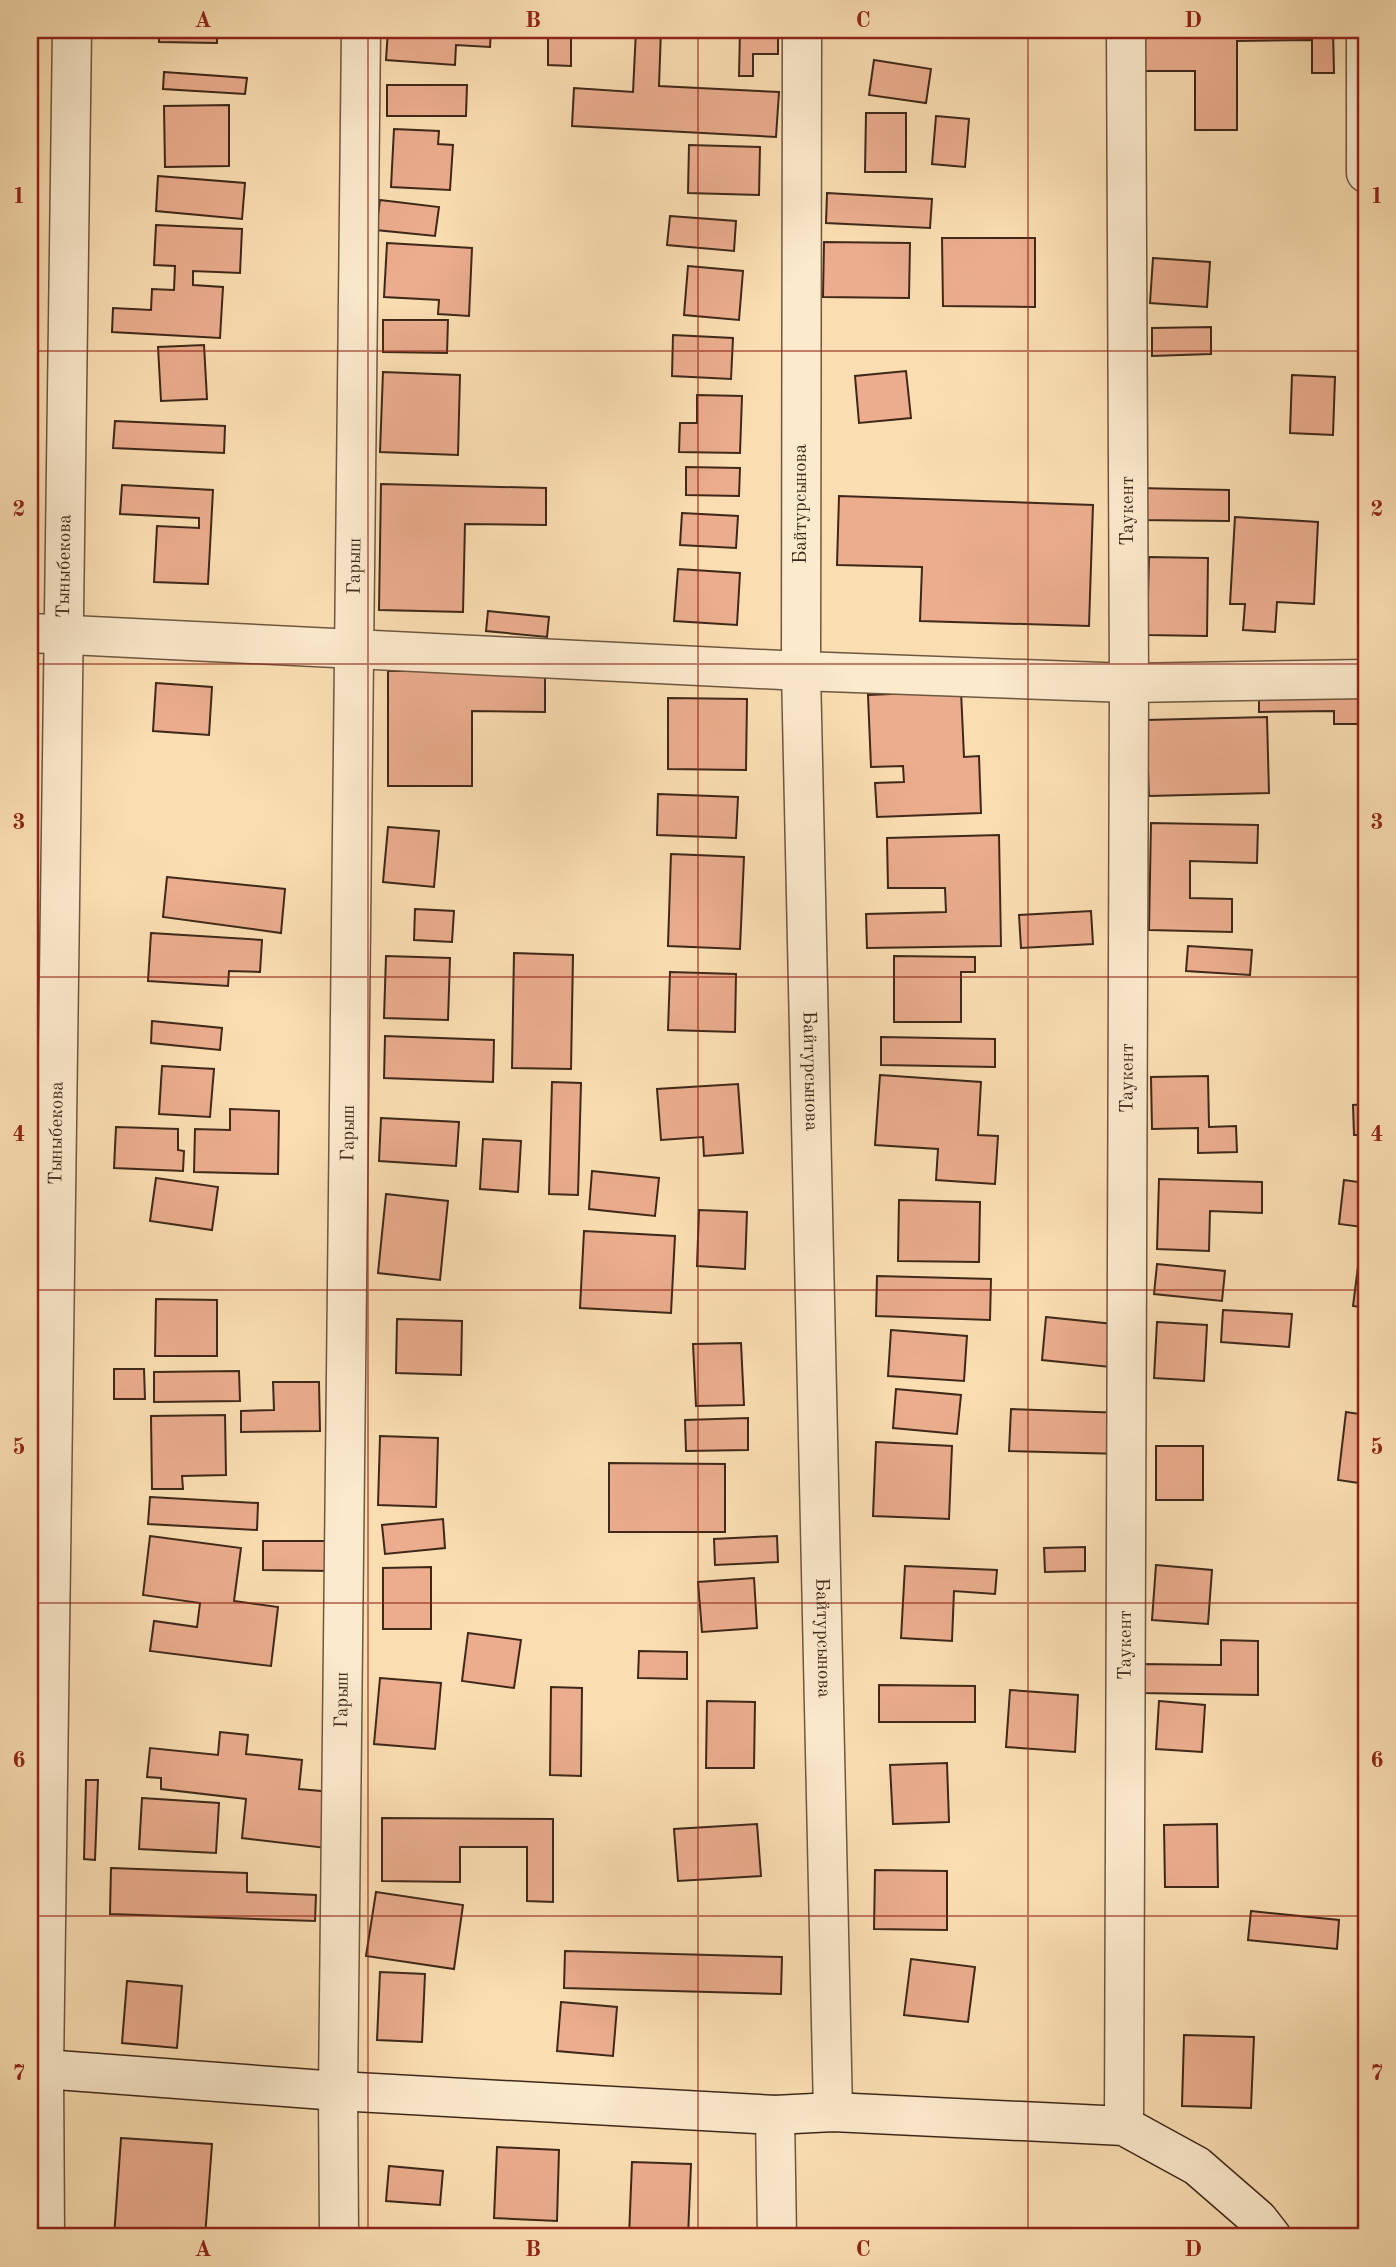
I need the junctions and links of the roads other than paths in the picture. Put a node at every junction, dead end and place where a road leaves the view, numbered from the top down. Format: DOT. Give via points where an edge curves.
graph roads {
  1 [pos="72,30"];
  2 [pos="361,30"];
  3 [pos="802,30"];
  4 [pos="1126,30"];
  5 [pos="1366,30"];
  6 [pos="1366,173"];
  7 [pos="47,634"];
  8 [pos="354,649"];
  9 [pos="801,671"];
  10 [pos="1366,679"];
  11 [pos="1129,682"];
  12 [pos="37,2069"];
  13 [pos="338,2091"];
  14 [pos="833,2112"];
  15 [pos="775,2115"];
  16 [pos="1124,2126"];
  17 [pos="45,2237"];
  18 [pos="339,2237"];
  19 [pos="777,2237"];
  20 [pos="1272,2237"];
  1 -- 7 [label="street, Тыныбекова"];
  2 -- 8 [label="street, Гарыш"];
  3 -- 9 [label="street, Байтурсынова"];
  4 -- 11 [label="street, Таукент"];
  5 -- 6 [label="street"];
  7 -- 8 [label="street"];
  7 -- 12 [label="street, Тыныбекова"];
  8 -- 9 [label="street"];
  8 -- 13 [label="street, Гарыш"];
  9 -- 11 [label="street"];
  9 -- 14 [label="street, Байтурсынова"];
  10 -- 11 [label="street"];
  11 -- 16 [label="street, Таукент"];
  12 -- 13 [label="street"];
  12 -- 17 [label="street, Тыныбекова"];
  13 -- 15 [label="street"];
  13 -- 18 [label="street, Гарыш"];
  14 -- 15 [label="street"];
  14 -- 16 [label="street"];
  15 -- 19 [label="street"];
  16 -- 20 [label="street" via="1197,2166 1258,2218"];
}
